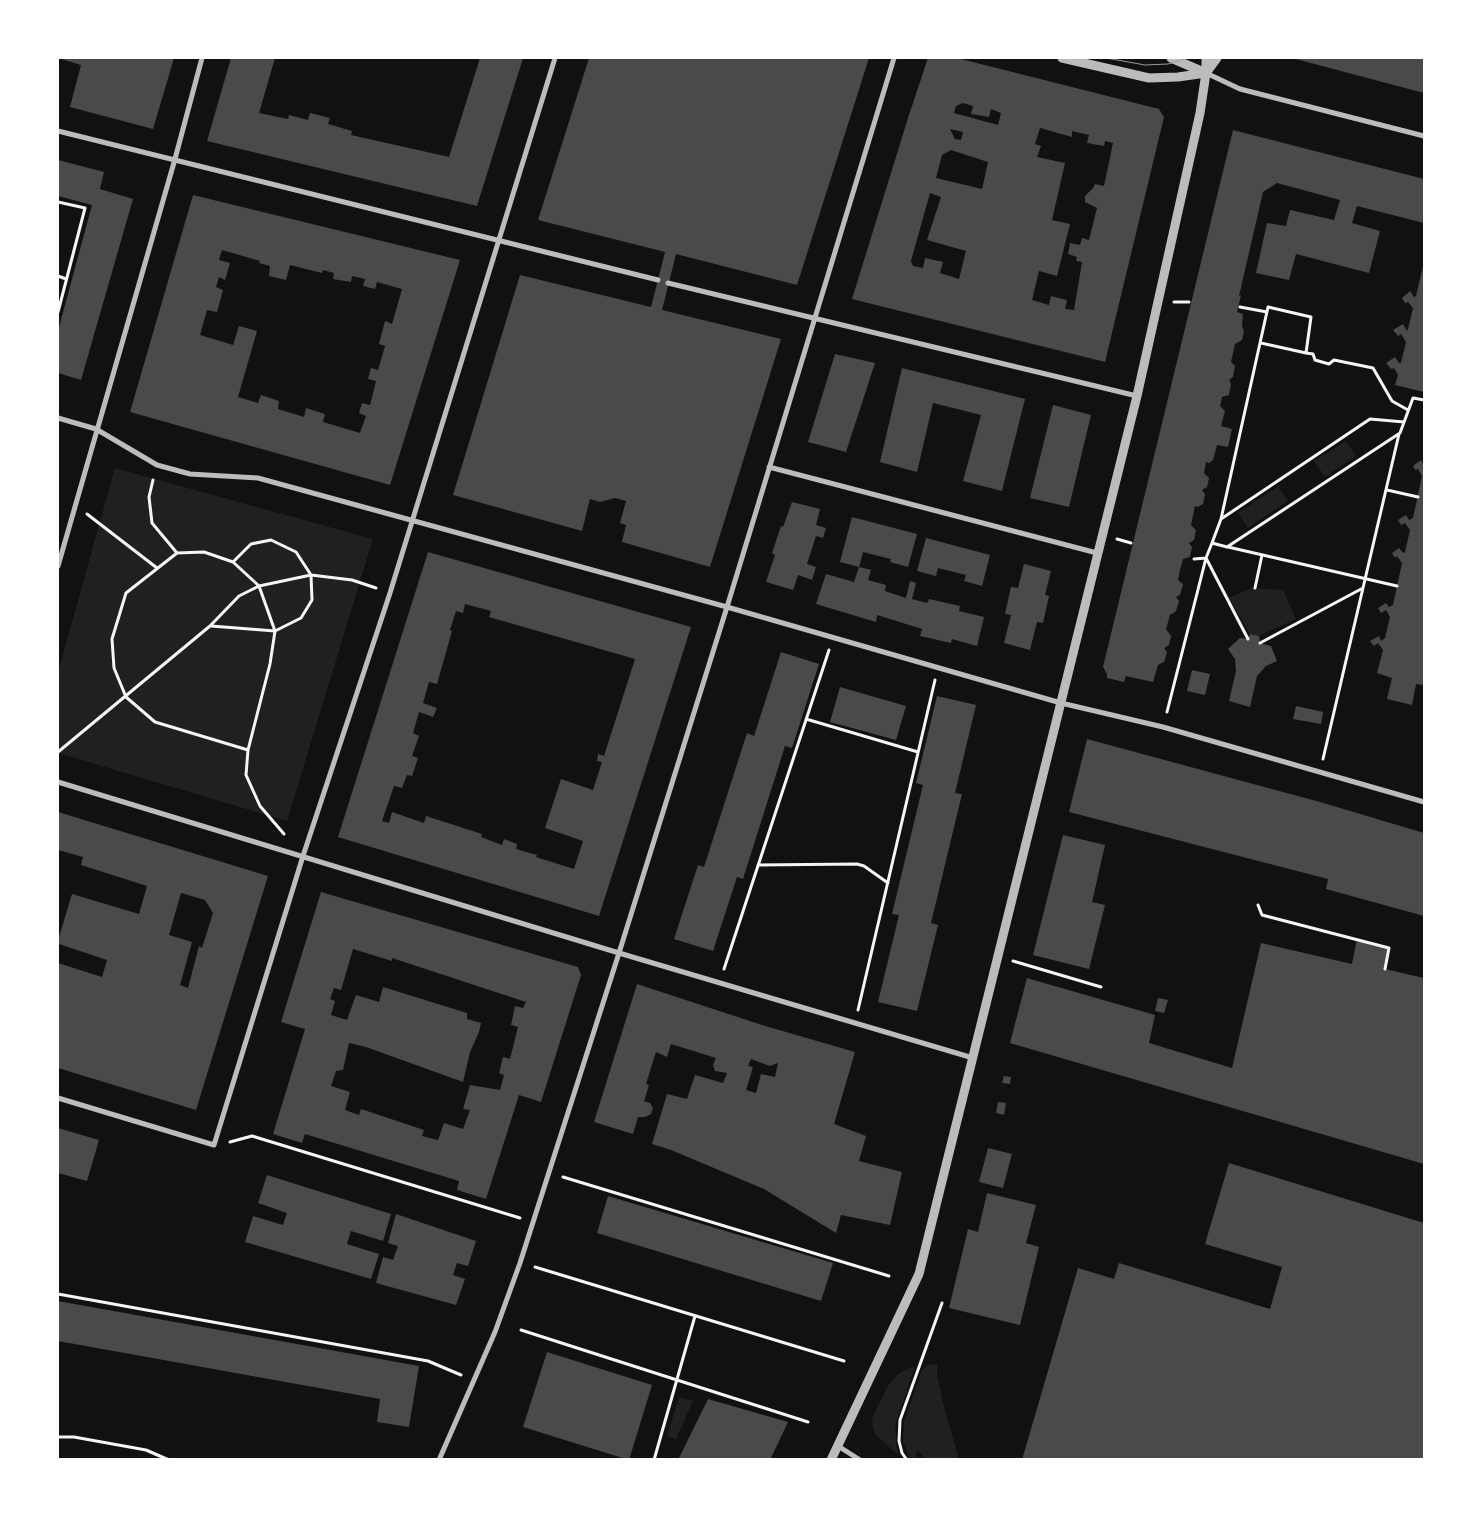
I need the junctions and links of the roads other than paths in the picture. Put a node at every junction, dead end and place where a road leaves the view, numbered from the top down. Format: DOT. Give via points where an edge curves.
graph roads {
  1 [pos="202,58"];
  2 [pos="555,58"];
  3 [pos="894,58"];
  4 [pos="1062,58"];
  5 [pos="1171,58"];
  6 [pos="1206,58"];
  7 [pos="1217,58"];
  8 [pos="1206,73"];
  9 [pos="58,131"];
  10 [pos="1424,136"];
  11 [pos="175,159"];
  12 [pos="498,241"];
  13 [pos="658,280"];
  14 [pos="668,283"];
  15 [pos="814,318"];
  16 [pos="1137,396"];
  17 [pos="58,418"];
  18 [pos="96,429"];
  19 [pos="769,467"];
  20 [pos="412,521"];
  21 [pos="1097,552"];
  22 [pos="58,566"];
  23 [pos="727,607"];
  24 [pos="1060,703"];
  25 [pos="58,782"];
  26 [pos="1424,802"];
  27 [pos="303,856"];
  28 [pos="619,953"];
  29 [pos="974,1058"];
  30 [pos="58,1098"];
  31 [pos="838,1446"];
  32 [pos="439,1460"];
  33 [pos="831,1460"];
  34 [pos="860,1460"];
  1 -- 11 [label="street"];
  2 -- 12 [label="street"];
  3 -- 15 [label="street"];
  4 -- 8 [label="street" via="1149,78"];
  5 -- 8 [label="street"];
  6 -- 8 [label="street"];
  7 -- 8 [label="street"];
  8 -- 10 [label="street" via="1240,89"];
  8 -- 16 [label="street" via="1199,118"];
  9 -- 11 [label="street"];
  11 -- 12 [label="street"];
  11 -- 18 [label="street"];
  12 -- 13 [label="street"];
  12 -- 20 [label="street"];
  14 -- 15 [label="street"];
  15 -- 16 [label="street"];
  15 -- 19 [label="street"];
  16 -- 21 [label="street"];
  17 -- 18 [label="street"];
  18 -- 20 [label="street" via="157,464 190,474 258,478"];
  18 -- 22 [label="street"];
  19 -- 21 [label="street"];
  19 -- 23 [label="street"];
  20 -- 23 [label="street"];
  20 -- 27 [label="street"];
  21 -- 24 [label="street"];
  23 -- 24 [label="street"];
  23 -- 28 [label="street"];
  24 -- 26 [label="street" via="1163,727"];
  24 -- 29 [label="street"];
  25 -- 27 [label="street"];
  27 -- 28 [label="street"];
  27 -- 30 [label="street" via="214,1145"];
  28 -- 29 [label="street"];
  28 -- 32 [label="street" via="520,1263 475,1381"];
  29 -- 31 [label="street" via="919,1274"];
  31 -- 33 [label="street"];
  31 -- 34 [label="street"];
}
